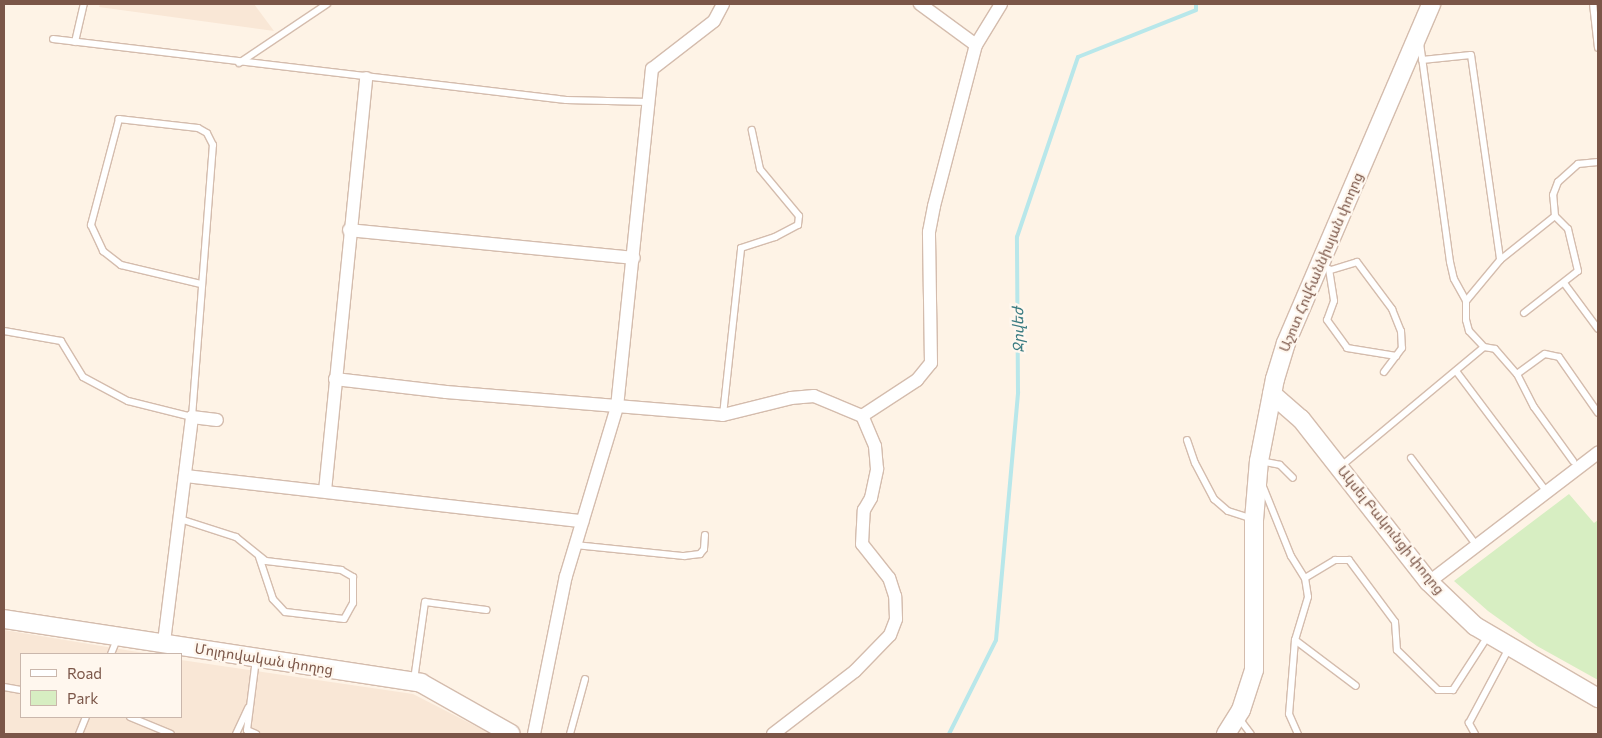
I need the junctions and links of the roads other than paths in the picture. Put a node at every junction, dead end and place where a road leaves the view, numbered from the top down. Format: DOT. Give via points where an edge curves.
graph roads {
  1 [pos="84,4"];
  2 [pos="327,4"];
  3 [pos="723,4"];
  4 [pos="920,4"];
  5 [pos="1001,4"];
  6 [pos="1431,4"];
  7 [pos="1593,4"];
  8 [pos="1418,32"];
  9 [pos="53,39"];
  10 [pos="74,42"];
  11 [pos="976,45"];
  12 [pos="1598,48"];
  13 [pos="1422,60"];
  14 [pos="239,63"];
  15 [pos="366,78"];
  16 [pos="648,102"];
  17 [pos="752,130"];
  18 [pos="1598,162"];
  19 [pos="1555,216"];
  20 [pos="349,230"];
  21 [pos="634,258"];
  22 [pos="1500,260"];
  23 [pos="1325,268"];
  24 [pos="1564,283"];
  25 [pos="201,284"];
  26 [pos="1466,301"];
  27 [pos="1524,314"];
  28 [pos="1598,329"];
  29 [pos="4,331"];
  30 [pos="1484,347"];
  31 [pos="1396,356"];
  32 [pos="1456,371"];
  33 [pos="1384,372"];
  34 [pos="1518,374"];
  35 [pos="335,378"];
  36 [pos="1272,394"];
  37 [pos="617,407"];
  38 [pos="1598,413"];
  39 [pos="723,415"];
  40 [pos="862,416"];
  41 [pos="192,417"];
  42 [pos="217,420"];
  43 [pos="1187,440"];
  44 [pos="1598,453"];
  45 [pos="1411,458"];
  46 [pos="1573,461"];
  47 [pos="1340,467"];
  48 [pos="1258,469"];
  49 [pos="185,476"];
  50 [pos="1293,478"];
  51 [pos="325,492"];
  52 [pos="1547,492"];
  53 [pos="180,519"];
  54 [pos="1254,520"];
  55 [pos="582,521"];
  56 [pos="705,535"];
  57 [pos="575,545"];
  58 [pos="1477,546"];
  59 [pos="260,557"];
  60 [pos="1305,578"];
  61 [pos="1429,582"];
  62 [pos="486,610"];
  63 [pos="4,619"];
  64 [pos="118,636"];
  65 [pos="1488,636"];
  66 [pos="1295,640"];
  67 [pos="164,642"];
  68 [pos="1509,648"];
  69 [pos="111,653"];
  70 [pos="256,658"];
  71 [pos="585,679"];
  72 [pos="413,682"];
  73 [pos="1356,686"];
  74 [pos="4,687"];
  75 [pos="20,690"];
  76 [pos="1598,698"];
  77 [pos="250,702"];
  78 [pos="1237,717"];
  79 [pos="86,718"];
  80 [pos="132,718"];
  81 [pos="79,734"];
  82 [pos="171,734"];
  83 [pos="236,734"];
  84 [pos="256,734"];
  85 [pos="511,734"];
  86 [pos="534,734"];
  87 [pos="570,734"];
  88 [pos="772,734"];
  89 [pos="1226,734"];
  90 [pos="1251,734"];
  91 [pos="1298,734"];
  92 [pos="1475,734"];
  1 -- 10 [label="lane"];
  2 -- 14 [label="lane"];
  3 -- 16 [label="street" via="714,21 652,69"];
  4 -- 11 [label="street"];
  5 -- 11 [label="street"];
  6 -- 8 [label="street, Աշոտ Հովհաննիսյան փողոց"];
  7 -- 12 [label="lane"];
  8 -- 13 [label="lane"];
  8 -- 23 [label="street, Աշոտ Հովհաննիսյան փողոց"];
  9 -- 10 [label="lane"];
  10 -- 14 [label="lane"];
  11 -- 40 [label="street" via="929,232 932,363 922,376"];
  13 -- 22 [label="lane" via="1471,54"];
  13 -- 26 [label="lane" via="1450,262 1454,279"];
  14 -- 15 [label="lane"];
  15 -- 16 [label="lane" via="566,100"];
  15 -- 20 [label="street"];
  16 -- 21 [label="street"];
  17 -- 39 [label="lane" via="760,169 799,216 798,225 775,237 741,248"];
  18 -- 19 [label="lane" via="1578,164 1558,182 1553,195"];
  19 -- 22 [label="lane"];
  19 -- 24 [label="lane" via="1568,229 1578,270"];
  20 -- 21 [label="street"];
  20 -- 35 [label="street"];
  21 -- 37 [label="street"];
  22 -- 26 [label="lane"];
  23 -- 31 [label="lane" via="1334,301 1327,320 1348,348"];
  23 -- 31 [label="lane" via="1357,262 1392,309 1398,323 1402,348"];
  23 -- 36 [label="street, Աշոտ Հովհաննիսյան փողոց" via="1286,343"];
  24 -- 27 [label="lane"];
  24 -- 28 [label="lane"];
  25 -- 25 [label="lane" via="213,145 207,133 198,128 118,119 91,225 103,251 121,265"];
  25 -- 41 [label="lane"];
  26 -- 30 [label="lane" via="1469,331"];
  29 -- 41 [label="lane" via="61,341 83,377 128,401"];
  30 -- 32 [label="lane"];
  30 -- 34 [label="lane" via="1495,349"];
  31 -- 33 [label="lane"];
  32 -- 47 [label="lane"];
  32 -- 52 [label="lane"];
  34 -- 38 [label="lane" via="1545,354 1559,357"];
  34 -- 46 [label="lane" via="1534,407"];
  35 -- 37 [label="street"];
  35 -- 51 [label="street"];
  36 -- 47 [label="street, Ակսել Բակունցի փողոց" via="1301,418"];
  36 -- 48 [label="street, Աշոտ Հովհաննիսյան փողոց"];
  37 -- 39 [label="street"];
  37 -- 55 [label="street"];
  39 -- 40 [label="street" via="791,398 814,396"];
  40 -- 88 [label="street" via="875,446 877,469 871,498 864,510 862,544 889,578 896,596 896,619 890,635 855,671"];
  41 -- 42 [label="street"];
  41 -- 49 [label="street"];
  43 -- 54 [label="lane" via="1214,499 1228,511"];
  44 -- 52 [label="street"];
  45 -- 58 [label="lane"];
  47 -- 61 [label="street, Ակսել Բակունցի փողոց"];
  48 -- 50 [label="lane" via="1280,465"];
  48 -- 54 [label="street, Աշոտ Հովհաննիսյան փողոց"];
  48 -- 60 [label="lane" via="1291,556"];
  49 -- 51 [label="street"];
  49 -- 53 [label="street"];
  51 -- 55 [label="street"];
  52 -- 58 [label="street"];
  53 -- 59 [label="lane" via="236,537"];
  53 -- 67 [label="street"];
  54 -- 78 [label="street, Աշոտ Հովհաննիսյան փողոց" via="1254,670"];
  55 -- 57 [label="street"];
  56 -- 57 [label="lane" via="704,549 700,554 684,556"];
  57 -- 86 [label="street"];
  58 -- 61 [label="street"];
  59 -- 59 [label="lane" via="266,561 341,570 353,577 353,603 344,619 285,612 273,599"];
  60 -- 65 [label="lane" via="1335,560 1349,560 1395,622 1397,650 1438,690 1453,690"];
  60 -- 66 [label="lane" via="1308,597"];
  61 -- 65 [label="street, Ակսել Բակունցի փողոց"];
  62 -- 72 [label="lane" via="425,602"];
  63 -- 64 [label="street, Մոլդովական փողոց"];
  64 -- 67 [label="street, Մոլդովական փողոց"];
  64 -- 69 [label="lane"];
  65 -- 68 [label="street, Ակսել Բակունցի փողոց"];
  66 -- 73 [label="lane"];
  66 -- 91 [label="lane" via="1290,714"];
  67 -- 70 [label="street, Մոլդովական փողոց"];
  68 -- 76 [label="street, Ակսել Բակունցի փողոց"];
  68 -- 92 [label="lane" via="1469,722"];
  70 -- 72 [label="street, Մոլդովական փողոց"];
  70 -- 77 [label="lane"];
  71 -- 87 [label="lane"];
  72 -- 85 [label="street, Մոլդովական փողոց" via="421,683"];
  74 -- 75 [label="lane"];
  77 -- 83 [label="lane"];
  77 -- 84 [label="lane" via="247,730"];
  78 -- 89 [label="street, Աշոտ Հովհաննիսյան փողոց"];
  78 -- 90 [label="lane"];
  79 -- 81 [label="lane"];
  80 -- 82 [label="lane"];
}
